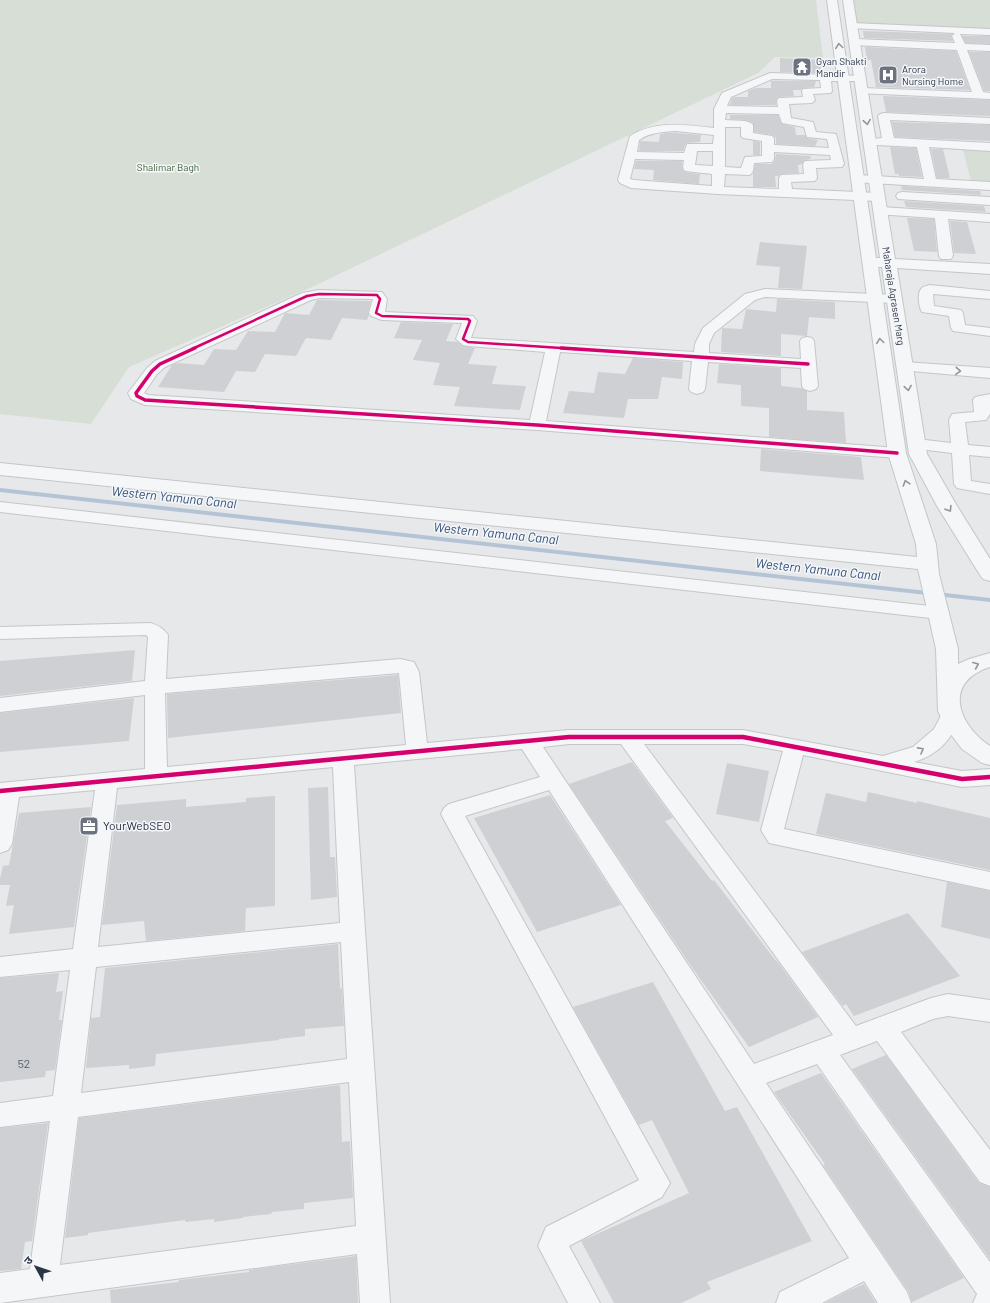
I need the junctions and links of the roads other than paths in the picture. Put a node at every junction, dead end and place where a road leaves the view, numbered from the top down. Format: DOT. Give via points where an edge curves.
graph roads {
  1 [pos="832,0"];
  2 [pos="848,0"];
  3 [pos="852,26"];
  4 [pos="955,30"];
  5 [pos="990,32"];
  6 [pos="854,42"];
  7 [pos="961,47"];
  8 [pos="990,48"];
  9 [pos="825,77"];
  10 [pos="843,78"];
  11 [pos="861,84"];
  12 [pos="984,96"];
  13 [pos="720,109"];
  14 [pos="784,111"];
  15 [pos="990,121"];
  16 [pos="720,127"];
  17 [pos="886,129"];
  18 [pos="901,130"];
  19 [pos="870,141"];
  20 [pos="889,142"];
  21 [pos="922,144"];
  22 [pos="990,147"];
  23 [pos="720,148"];
  24 [pos="769,148"];
  25 [pos="835,152"];
  26 [pos="630,155"];
  27 [pos="690,157"];
  28 [pos="719,171"];
  29 [pos="858,179"];
  30 [pos="876,180"];
  31 [pos="931,183"];
  32 [pos="990,186"];
  33 [pos="718,190"];
  34 [pos="786,193"];
  35 [pos="902,196"];
  36 [pos="860,197"];
  37 [pos="990,201"];
  38 [pos="880,204"];
  39 [pos="941,214"];
  40 [pos="990,218"];
  41 [pos="946,256"];
  42 [pos="871,266"];
  43 [pos="890,268"];
  44 [pos="990,269"];
  45 [pos="990,278"];
  46 [pos="990,295"];
  47 [pos="874,297"];
  48 [pos="895,299"];
  49 [pos="990,332"];
  50 [pos="807,341"];
  51 [pos="554,347"];
  52 [pos="701,357"];
  53 [pos="808,364"];
  54 [pos="905,367"];
  55 [pos="990,373"];
  56 [pos="810,386"];
  57 [pos="697,389"];
  58 [pos="990,399"];
  59 [pos="537,425"];
  60 [pos="917,444"];
  61 [pos="959,449"];
  62 [pos="990,452"];
  63 [pos="897,453"];
  64 [pos="0,469"];
  65 [pos="990,489"];
  66 [pos="0,507"];
  67 [pos="929,569"];
  68 [pos="990,575"];
  69 [pos="939,613"];
  70 [pos="0,633"];
  71 [pos="990,660"];
  72 [pos="155,687"];
  73 [pos="948,692"];
  74 [pos="0,704"];
  75 [pos="950,717"];
  76 [pos="626,737"];
  77 [pos="528,741"];
  78 [pos="795,746"];
  79 [pos="417,752"];
  80 [pos="990,757"];
  81 [pos="343,758"];
  82 [pos="885,763"];
  83 [pos="156,776"];
  84 [pos="990,777"];
  85 [pos="107,781"];
  86 [pos="553,781"];
  87 [pos="4,790"];
  88 [pos="0,844"];
  89 [pos="990,881"];
  90 [pos="353,931"];
  91 [pos="84,958"];
  92 [pos="0,967"];
  93 [pos="990,1011"];
  94 [pos="882,1027"];
  95 [pos="851,1039"];
  96 [pos="822,1050"];
  97 [pos="361,1069"];
  98 [pos="748,1078"];
  99 [pos="65,1108"];
  100 [pos="0,1116"];
  101 [pos="990,1173"];
  102 [pos="371,1238"];
  103 [pos="869,1263"];
  104 [pos="43,1283"];
  105 [pos="990,1287"];
  106 [pos="0,1288"];
  107 [pos="802,1300"];
  108 [pos="375,1303"];
  109 [pos="585,1303"];
  110 [pos="896,1303"];
  10 -- 1 [label="street, Maharaja Agrasen Marg, one-way"];
  2 -- 3 [label="street, Maharaja Agrasen Marg"];
  3 -- 4 [label="street"];
  3 -- 6 [label="street, Maharaja Agrasen Marg"];
  4 -- 5 [label="street"];
  4 -- 7 [label="street"];
  6 -- 7 [label="street"];
  6 -- 11 [label="street, Maharaja Agrasen Marg"];
  7 -- 8 [label="street"];
  7 -- 12 [label="street"];
  9 -- 10 [label="street"];
  9 -- 13 [label="street" via="766,77 726,95"];
  9 -- 14 [label="street" via="827,91 807,91 808,101 783,100"];
  10 -- 11 [label="street"];
  10 -- 29 [label="street, Maharaja Agrasen Marg"];
  11 -- 12 [label="street"];
  11 -- 19 [label="street, Maharaja Agrasen Marg, one-way"];
  13 -- 14 [label="street"];
  13 -- 16 [label="street"];
  14 -- 25 [label="street" via="786,122 809,124 810,135 832,136"];
  15 -- 17 [label="street" via="884,116"];
  16 -- 23 [label="street"];
  16 -- 24 [label="street" via="746,124 746,135 768,138"];
  16 -- 26 [label="street" via="655,128 634,138"];
  17 -- 18 [label="street"];
  17 -- 20 [label="street"];
  19 -- 20 [label="street"];
  19 -- 30 [label="street, Maharaja Agrasen Marg"];
  20 -- 21 [label="street"];
  21 -- 22 [label="street"];
  21 -- 31 [label="street"];
  23 -- 27 [label="street" via="692,146"];
  23 -- 28 [label="street"];
  24 -- 25 [label="street"];
  24 -- 28 [label="street" via="768,160 749,160 747,172"];
  25 -- 34 [label="street" via="837,165 810,164 811,178 785,178"];
  26 -- 27 [label="street"];
  26 -- 33 [label="street" via="624,180 628,183"];
  27 -- 28 [label="street" via="690,169"];
  28 -- 33 [label="street"];
  29 -- 30 [label="street"];
  29 -- 36 [label="street, Maharaja Agrasen Marg"];
  30 -- 31 [label="street"];
  30 -- 38 [label="street, Maharaja Agrasen Marg"];
  31 -- 32 [label="street"];
  33 -- 34 [label="street"];
  34 -- 36 [label="street"];
  35 -- 37 [label="street"];
  36 -- 38 [label="street"];
  36 -- 42 [label="street, Maharaja Agrasen Marg"];
  38 -- 39 [label="street"];
  38 -- 43 [label="street, Maharaja Agrasen Marg"];
  39 -- 40 [label="street"];
  39 -- 41 [label="street"];
  42 -- 43 [label="street"];
  42 -- 47 [label="street, Maharaja Agrasen Marg"];
  43 -- 44 [label="street"];
  43 -- 45 [label="street"];
  43 -- 48 [label="street, Maharaja Agrasen Marg"];
  46 -- 49 [label="street" via="930,289 926,291 927,309 956,313 960,329"];
  47 -- 48 [label="street"];
  47 -- 52 [label="street" via="765,293 754,295 708,331 702,344"];
  63 -- 47 [label="street, Maharaja Agrasen Marg, one-way"];
  48 -- 54 [label="street, Maharaja Agrasen Marg"];
  50 -- 53 [label="street"];
  51 -- 52 [label="street"];
  51 -- 59 [label="street"];
  51 -- 59 [label="street" via="465,341 463,339 470,321 468,319 382,316 376,313 380,299 377,295 314,295 160,364 136,393 145,400"];
  52 -- 53 [label="street"];
  52 -- 57 [label="street"];
  53 -- 56 [label="street"];
  54 -- 55 [label="street, one-way"];
  54 -- 60 [label="street, Maharaja Agrasen Marg, one-way"];
  58 -- 61 [label="street" via="981,400 980,417 958,417"];
  59 -- 63 [label="street"];
  60 -- 61 [label="street"];
  60 -- 68 [label="street, Maharaja Agrasen Marg, one-way" via="918,454"];
  61 -- 62 [label="street"];
  61 -- 65 [label="street" via="963,484"];
  67 -- 63 [label="street, Maharaja Agrasen Marg, one-way" via="926,544"];
  64 -- 67 [label="street"];
  66 -- 69 [label="street"];
  67 -- 69 [label="street, Maharaja Agrasen Marg"];
  69 -- 73 [label="street, Maharaja Agrasen Marg" via="947,650"];
  70 -- 72 [label="street" via="150,629 158,635"];
  73 -- 71 [label="street, one-way" via="957,677 973,665"];
  72 -- 74 [label="street"];
  72 -- 79 [label="street" via="407,667"];
  72 -- 83 [label="street"];
  73 -- 75 [label="street, Maharaja Agrasen Marg"];
  75 -- 80 [label="street" via="964,737"];
  82 -- 75 [label="street, one-way" via="921,752 943,733"];
  76 -- 77 [label="street" via="569,737"];
  76 -- 78 [label="street" via="743,737"];
  76 -- 95 [label="street"];
  77 -- 79 [label="street"];
  77 -- 86 [label="street"];
  78 -- 82 [label="street"];
  78 -- 89 [label="street" via="772,830 777,837"];
  79 -- 81 [label="street"];
  81 -- 83 [label="street"];
  81 -- 90 [label="street"];
  82 -- 84 [label="street" via="962,779"];
  83 -- 85 [label="street"];
  85 -- 87 [label="street"];
  85 -- 91 [label="street"];
  86 -- 98 [label="street"];
  86 -- 109 [label="street" via="457,810 452,814 656,1183 652,1188 556,1237 554,1246"];
  87 -- 88 [label="street"];
  90 -- 91 [label="street"];
  90 -- 97 [label="street"];
  91 -- 92 [label="street"];
  91 -- 99 [label="street"];
  93 -- 94 [label="street" via="948,1005"];
  94 -- 95 [label="street"];
  94 -- 101 [label="street"];
  95 -- 96 [label="street"];
  96 -- 98 [label="street"];
  96 -- 105 [label="street"];
  97 -- 99 [label="street"];
  97 -- 102 [label="street"];
  98 -- 103 [label="street"];
  99 -- 100 [label="street"];
  99 -- 104 [label="street"];
  102 -- 104 [label="street"];
  102 -- 108 [label="street"];
  103 -- 107 [label="street"];
  103 -- 110 [label="street"];
  104 -- 106 [label="street"];
}
